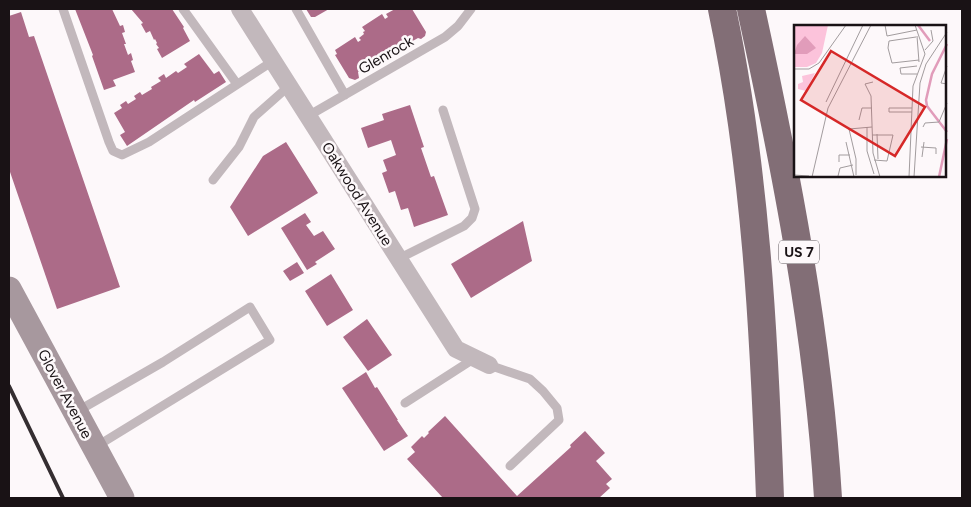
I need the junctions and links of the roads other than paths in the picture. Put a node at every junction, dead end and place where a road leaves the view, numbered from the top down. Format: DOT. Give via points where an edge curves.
graph roads {
  1 [pos="63,9"];
  2 [pos="183,9"];
  3 [pos="240,9"];
  4 [pos="296,9"];
  5 [pos="471,9"];
  6 [pos="722,9"];
  7 [pos="751,9"];
  8 [pos="273,61"];
  9 [pos="237,84"];
  10 [pos="289,86"];
  11 [pos="345,94"];
  12 [pos="443,110"];
  13 [pos="308,116"];
  14 [pos="213,180"];
  15 [pos="398,259"];
  16 [pos="9,289"];
  17 [pos="482,362"];
  18 [pos="405,403"];
  19 [pos="76,413"];
  20 [pos="94,448"];
  21 [pos="510,466"];
  22 [pos="122,498"];
  23 [pos="770,498"];
  24 [pos="828,498"];
  1 -- 9 [label="lane" via="113,151 122,154 142,145"];
  2 -- 9 [label="lane"];
  3 -- 8 [label="street, Oakwood Avenue"];
  4 -- 11 [label="lane"];
  5 -- 11 [label="lane, Glenrock" via="444,37"];
  6 -- 23 [label="highway, US 7" via="747,156 757,252"];
  7 -- 24 [label="highway, US 7" via="790,196 806,293"];
  8 -- 9 [label="lane"];
  8 -- 10 [label="street, Oakwood Avenue"];
  10 -- 13 [label="street, Oakwood Avenue"];
  10 -- 14 [label="lane" via="254,117 239,147"];
  11 -- 13 [label="lane, Glenrock"];
  12 -- 15 [label="lane" via="475,209 464,226"];
  13 -- 15 [label="street, Oakwood Avenue"];
  15 -- 17 [label="street, Oakwood Avenue" via="456,349"];
  16 -- 19 [label="street, Glover Avenue"];
  17 -- 18 [label="lane"];
  17 -- 21 [label="lane" via="530,379 557,408 559,420"];
  19 -- 20 [label="street, Glover Avenue"];
  19 -- 20 [label="lane" via="250,307 270,340"];
  20 -- 22 [label="street, Glover Avenue"];
}
